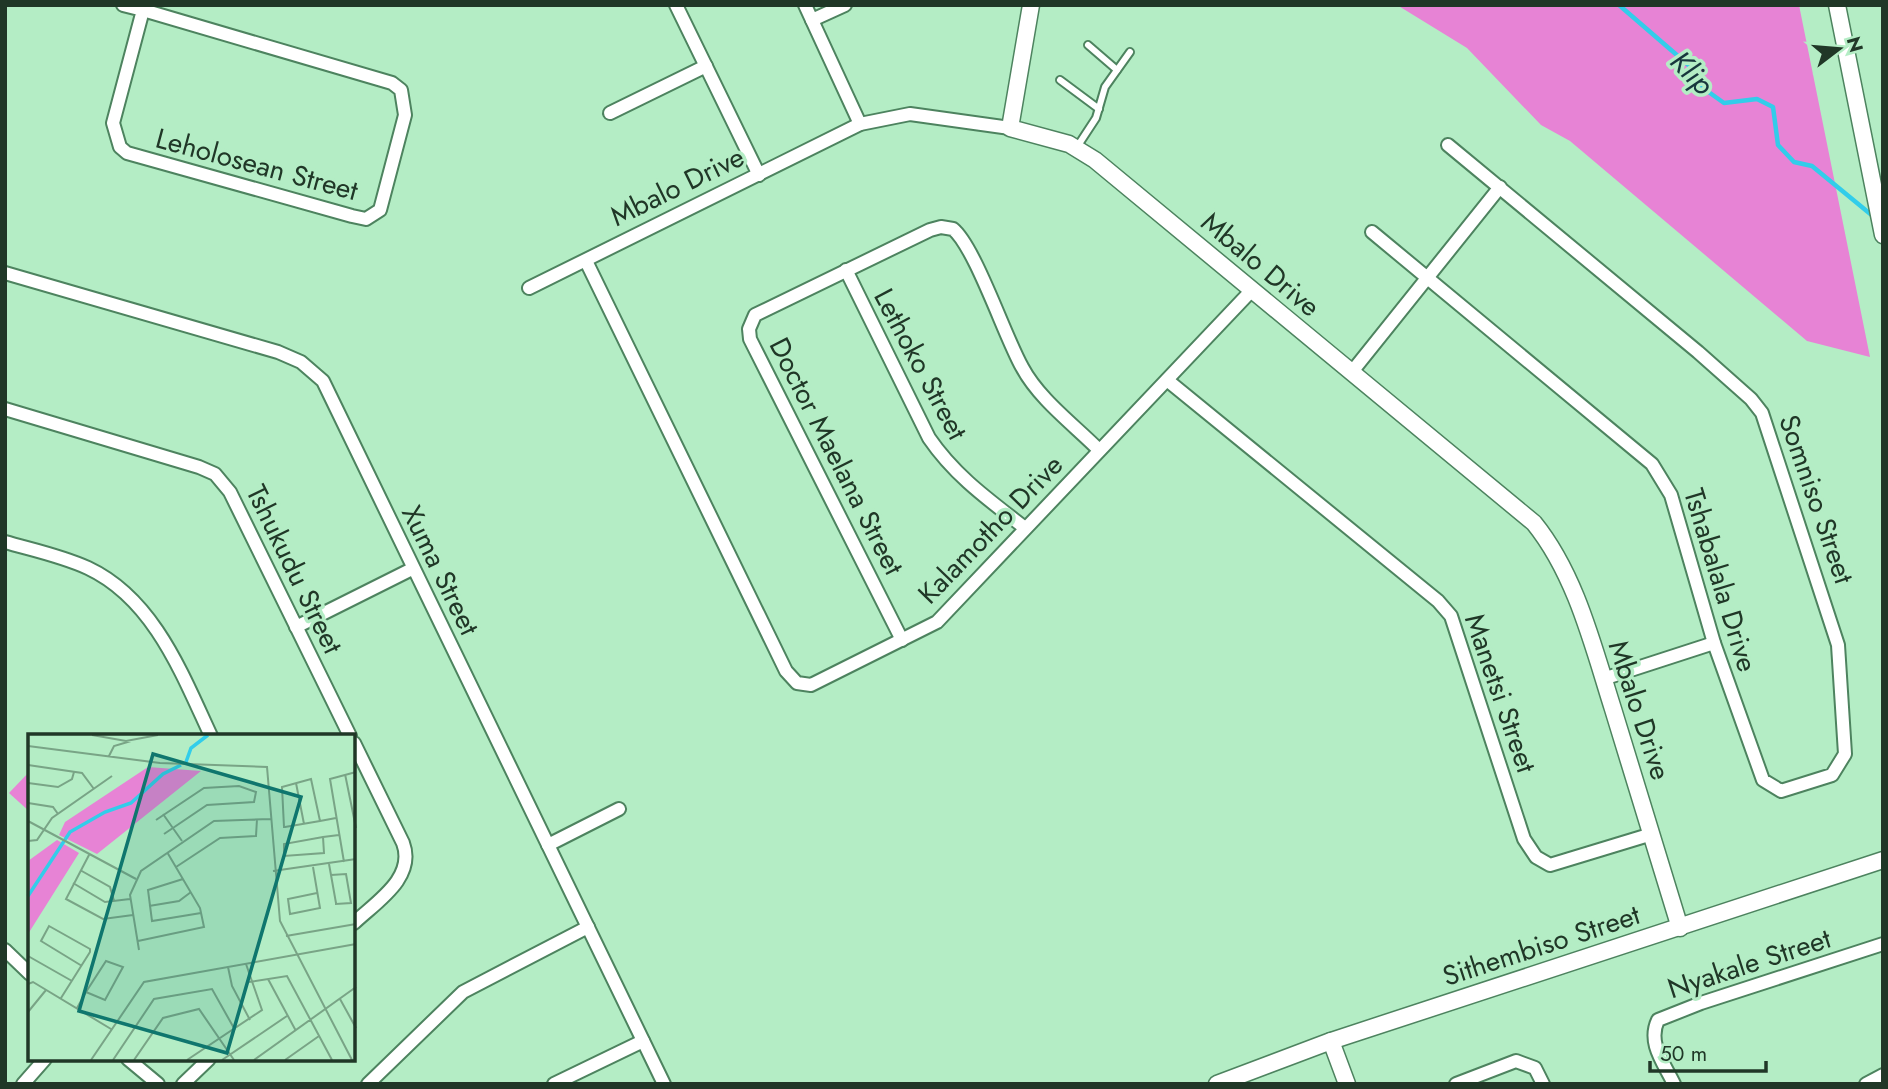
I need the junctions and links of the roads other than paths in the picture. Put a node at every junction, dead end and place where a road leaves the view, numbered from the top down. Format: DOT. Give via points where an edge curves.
graph roads {
  1 [pos="123,5"];
  2 [pos="676,5"];
  3 [pos="805,5"];
  4 [pos="845,5"];
  5 [pos="1031,5"];
  6 [pos="1837,5"];
  7 [pos="143,10"];
  8 [pos="812,20"];
  9 [pos="1088,45"];
  10 [pos="1130,52"];
  11 [pos="706,66"];
  12 [pos="1117,70"];
  13 [pos="1060,80"];
  14 [pos="1099,109"];
  15 [pos="610,113"];
  16 [pos="860,124"];
  17 [pos="1010,128"];
  18 [pos="1448,145"];
  19 [pos="1076,148"];
  20 [pos="758,175"];
  21 [pos="1500,187"];
  22 [pos="1372,232"];
  23 [pos="1883,235"];
  24 [pos="586,261"];
  25 [pos="846,270"];
  26 [pos="5,273"];
  27 [pos="1429,279"];
  28 [pos="529,288"];
  29 [pos="1252,289"];
  30 [pos="1351,373"];
  31 [pos="1167,380"];
  32 [pos="5,409"];
  33 [pos="1099,450"];
  34 [pos="1025,528"];
  35 [pos="5,541"];
  36 [pos="412,569"];
  37 [pos="296,627"];
  38 [pos="902,640"];
  39 [pos="1714,643"];
  40 [pos="1603,679"];
  41 [pos="210,734"];
  42 [pos="349,734"];
  43 [pos="355,745"];
  44 [pos="1771,786"];
  45 [pos="619,809"];
  46 [pos="1652,834"];
  47 [pos="548,845"];
  48 [pos="1883,860"];
  49 [pos="355,922"];
  50 [pos="588,928"];
  51 [pos="1680,928"];
  52 [pos="1883,944"];
  53 [pos="5,950"];
  54 [pos="28,972"];
  55 [pos="643,1041"];
  56 [pos="1331,1041"];
  57 [pos="43,1061"];
  58 [pos="130,1061"];
  59 [pos="207,1061"];
  60 [pos="1883,1075"];
  61 [pos="23,1084"];
  62 [pos="159,1084"];
  63 [pos="183,1084"];
  64 [pos="368,1084"];
  65 [pos="554,1084"];
  66 [pos="664,1084"];
  67 [pos="1217,1084"];
  68 [pos="1347,1084"];
  69 [pos="1456,1084"];
  70 [pos="1543,1084"];
  71 [pos="1674,1084"];
  72 [pos="1866,1084"];
  1 -- 7 [label="street, Leholosean Street"];
  2 -- 11 [label="street"];
  3 -- 8 [label="street"];
  4 -- 8 [label="street"];
  5 -- 17 [label="street"];
  6 -- 23 [label="street"];
  7 -- 7 [label="street, Leholosean Street" via="392,83 401,90 405,115 380,211 366,219 352,216 127,153 120,147 113,124"];
  8 -- 16 [label="street"];
  9 -- 12 [label="lane"];
  10 -- 12 [label="lane"];
  11 -- 15 [label="street"];
  11 -- 20 [label="street"];
  12 -- 14 [label="lane" via="1105,87"];
  13 -- 14 [label="lane"];
  14 -- 19 [label="lane"];
  16 -- 17 [label="street, Mbalo Drive" via="910,114"];
  16 -- 20 [label="street, Mbalo Drive"];
  17 -- 19 [label="street, Mbalo Drive"];
  18 -- 21 [label="street, Somniso Street"];
  19 -- 29 [label="street, Mbalo Drive"];
  20 -- 24 [label="street, Mbalo Drive"];
  21 -- 27 [label="street"];
  21 -- 44 [label="street, Somniso Street" via="1751,398 1771,432 1838,645 1845,754 1832,775 1793,789 1781,791"];
  22 -- 27 [label="street, Tshabalala Drive"];
  24 -- 28 [label="street, Mbalo Drive"];
  24 -- 38 [label="street, Kalamotho Drive" via="790,678 803,685 820,682"];
  25 -- 33 [label="street, Doctor Maelana Street" via="930,230 948,227 956,231 1034,386"];
  25 -- 34 [label="street, Lethoko Street" via="943,459"];
  25 -- 38 [label="street, Doctor Maelana Street" via="755,315 750,339"];
  26 -- 36 [label="street, Xuma Street" via="278,352 313,371 327,386"];
  27 -- 30 [label="street"];
  27 -- 39 [label="street, Tshabalala Drive" via="1652,464 1671,495"];
  29 -- 30 [label="street, Mbalo Drive"];
  29 -- 31 [label="street, Kalamotho Drive"];
  30 -- 40 [label="street, Mbalo Drive" via="1534,523 1552,545 1567,576"];
  31 -- 33 [label="street, Kalamotho Drive"];
  31 -- 46 [label="street, Manetsi Street" via="1451,616 1524,839 1536,857 1550,865"];
  32 -- 37 [label="street, Tshukudu Street" via="215,474 230,492"];
  33 -- 34 [label="street, Kalamotho Drive"];
  34 -- 38 [label="street, Kalamotho Drive" via="937,622"];
  35 -- 41 [label="street" via="89,569 125,594 163,639"];
  36 -- 37 [label="street"];
  36 -- 47 [label="street, Xuma Street"];
  37 -- 42 [label="street, Tshukudu Street"];
  39 -- 40 [label="street"];
  39 -- 44 [label="street, Tshabalala Drive" via="1756,764"];
  40 -- 46 [label="street, Mbalo Drive"];
  43 -- 49 [label="street" via="406,858 401,877"];
  45 -- 47 [label="street"];
  46 -- 51 [label="street, Mbalo Drive"];
  47 -- 50 [label="street, Xuma Street"];
  48 -- 51 [label="street, Sithembiso Street"];
  50 -- 55 [label="street, Xuma Street"];
  50 -- 64 [label="street" via="463,992"];
  51 -- 56 [label="street, Sithembiso Street"];
  52 -- 71 [label="street, Nyakale Street" via="1658,1020 1654,1043"];
  53 -- 54 [label="street"];
  55 -- 65 [label="street"];
  55 -- 66 [label="street, Xuma Street"];
  56 -- 67 [label="street, Sithembiso Street"];
  56 -- 68 [label="street"];
  57 -- 61 [label="street"];
  58 -- 62 [label="street"];
  59 -- 63 [label="street"];
  60 -- 72 [label="street"];
  69 -- 70 [label="street" via="1516,1061 1535,1068"];
}
